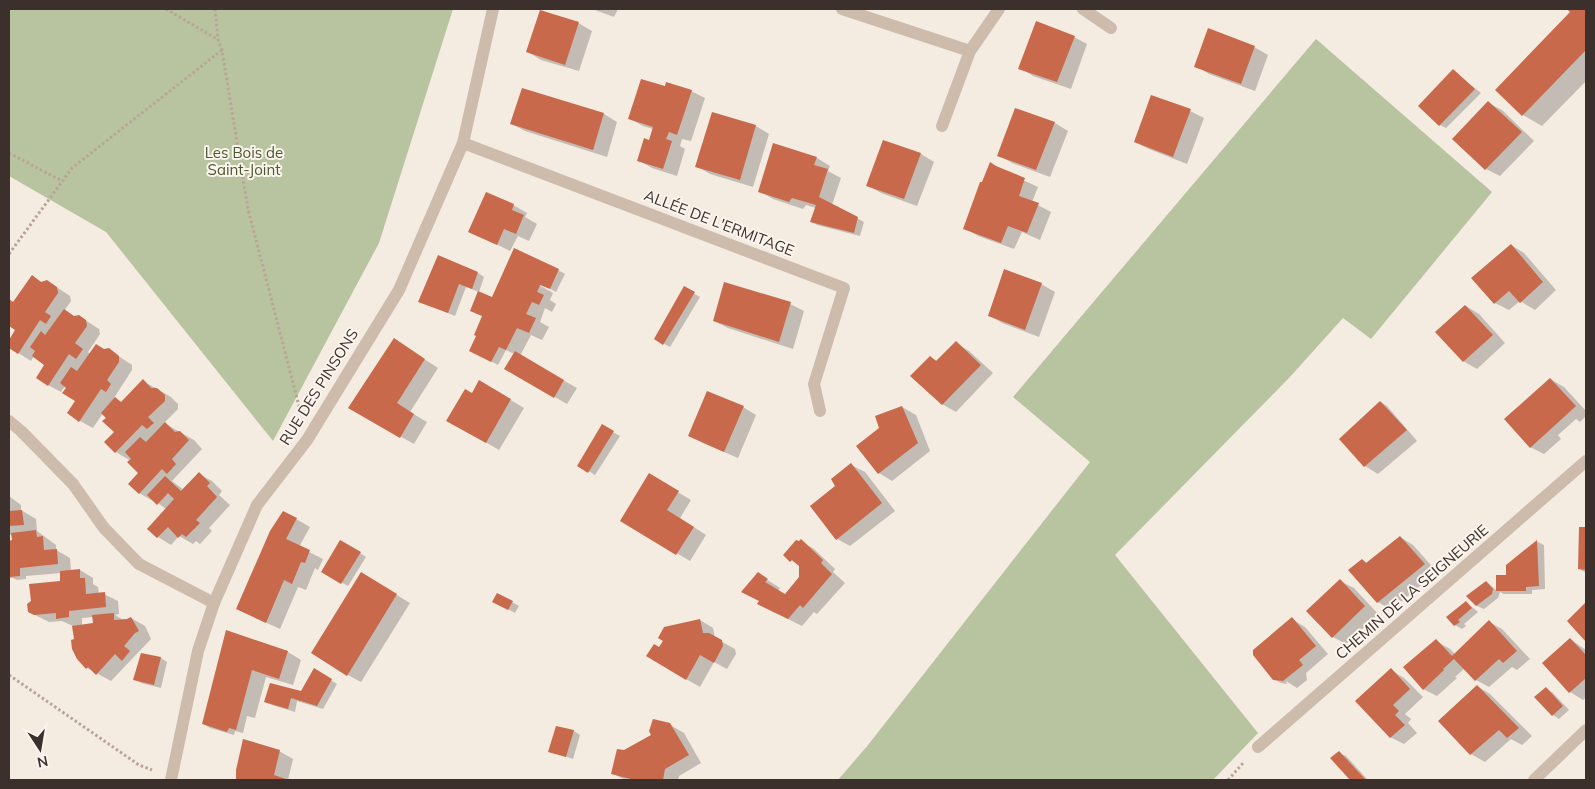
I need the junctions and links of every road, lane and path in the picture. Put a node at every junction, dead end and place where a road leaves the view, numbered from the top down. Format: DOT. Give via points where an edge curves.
graph roads {
  1 [pos="166,9"];
  2 [pos="215,9"];
  3 [pos="493,9"];
  4 [pos="842,9"];
  5 [pos="999,9"];
  6 [pos="1082,9"];
  7 [pos="1111,28"];
  8 [pos="218,40"];
  9 [pos="222,50"];
  10 [pos="970,51"];
  11 [pos="942,126"];
  12 [pos="463,143"];
  13 [pos="9,153"];
  14 [pos="62,180"];
  15 [pos="9,254"];
  16 [pos="820,411"];
  17 [pos="9,422"];
  18 [pos="307,440"];
  19 [pos="1586,461"];
  20 [pos="214,603"];
  21 [pos="9,675"];
  22 [pos="1586,730"];
  23 [pos="1258,747"];
  24 [pos="171,779"];
  25 [pos="1534,780"];
  1 -- 8 [label="path"];
  2 -- 8 [label="path"];
  3 -- 12 [label="street, RUE DES PINSONS"];
  4 -- 10 [label="street"];
  5 -- 10 [label="street"];
  6 -- 7 [label="street"];
  8 -- 9 [label="path"];
  9 -- 14 [label="path" via="72,168"];
  9 -- 18 [label="path" via="248,208"];
  10 -- 11 [label="street"];
  12 -- 16 [label="street, ALLÉE DE L'ERMITAGE" via="844,288 814,384"];
  12 -- 18 [label="street, RUE DES PINSONS" via="399,290"];
  13 -- 14 [label="path"];
  14 -- 15 [label="path"];
  17 -- 20 [label="street" via="73,484 104,528 139,564"];
  18 -- 20 [label="street, RUE DES PINSONS" via="257,505"];
  19 -- 23 [label="street, CHEMIN DE LA SEIGNEURIE"];
  20 -- 24 [label="street, RUE DES PINSONS" via="198,651"];
  21 -- 24 [label="path" via="139,765"];
  22 -- 25 [label="street"];
}
